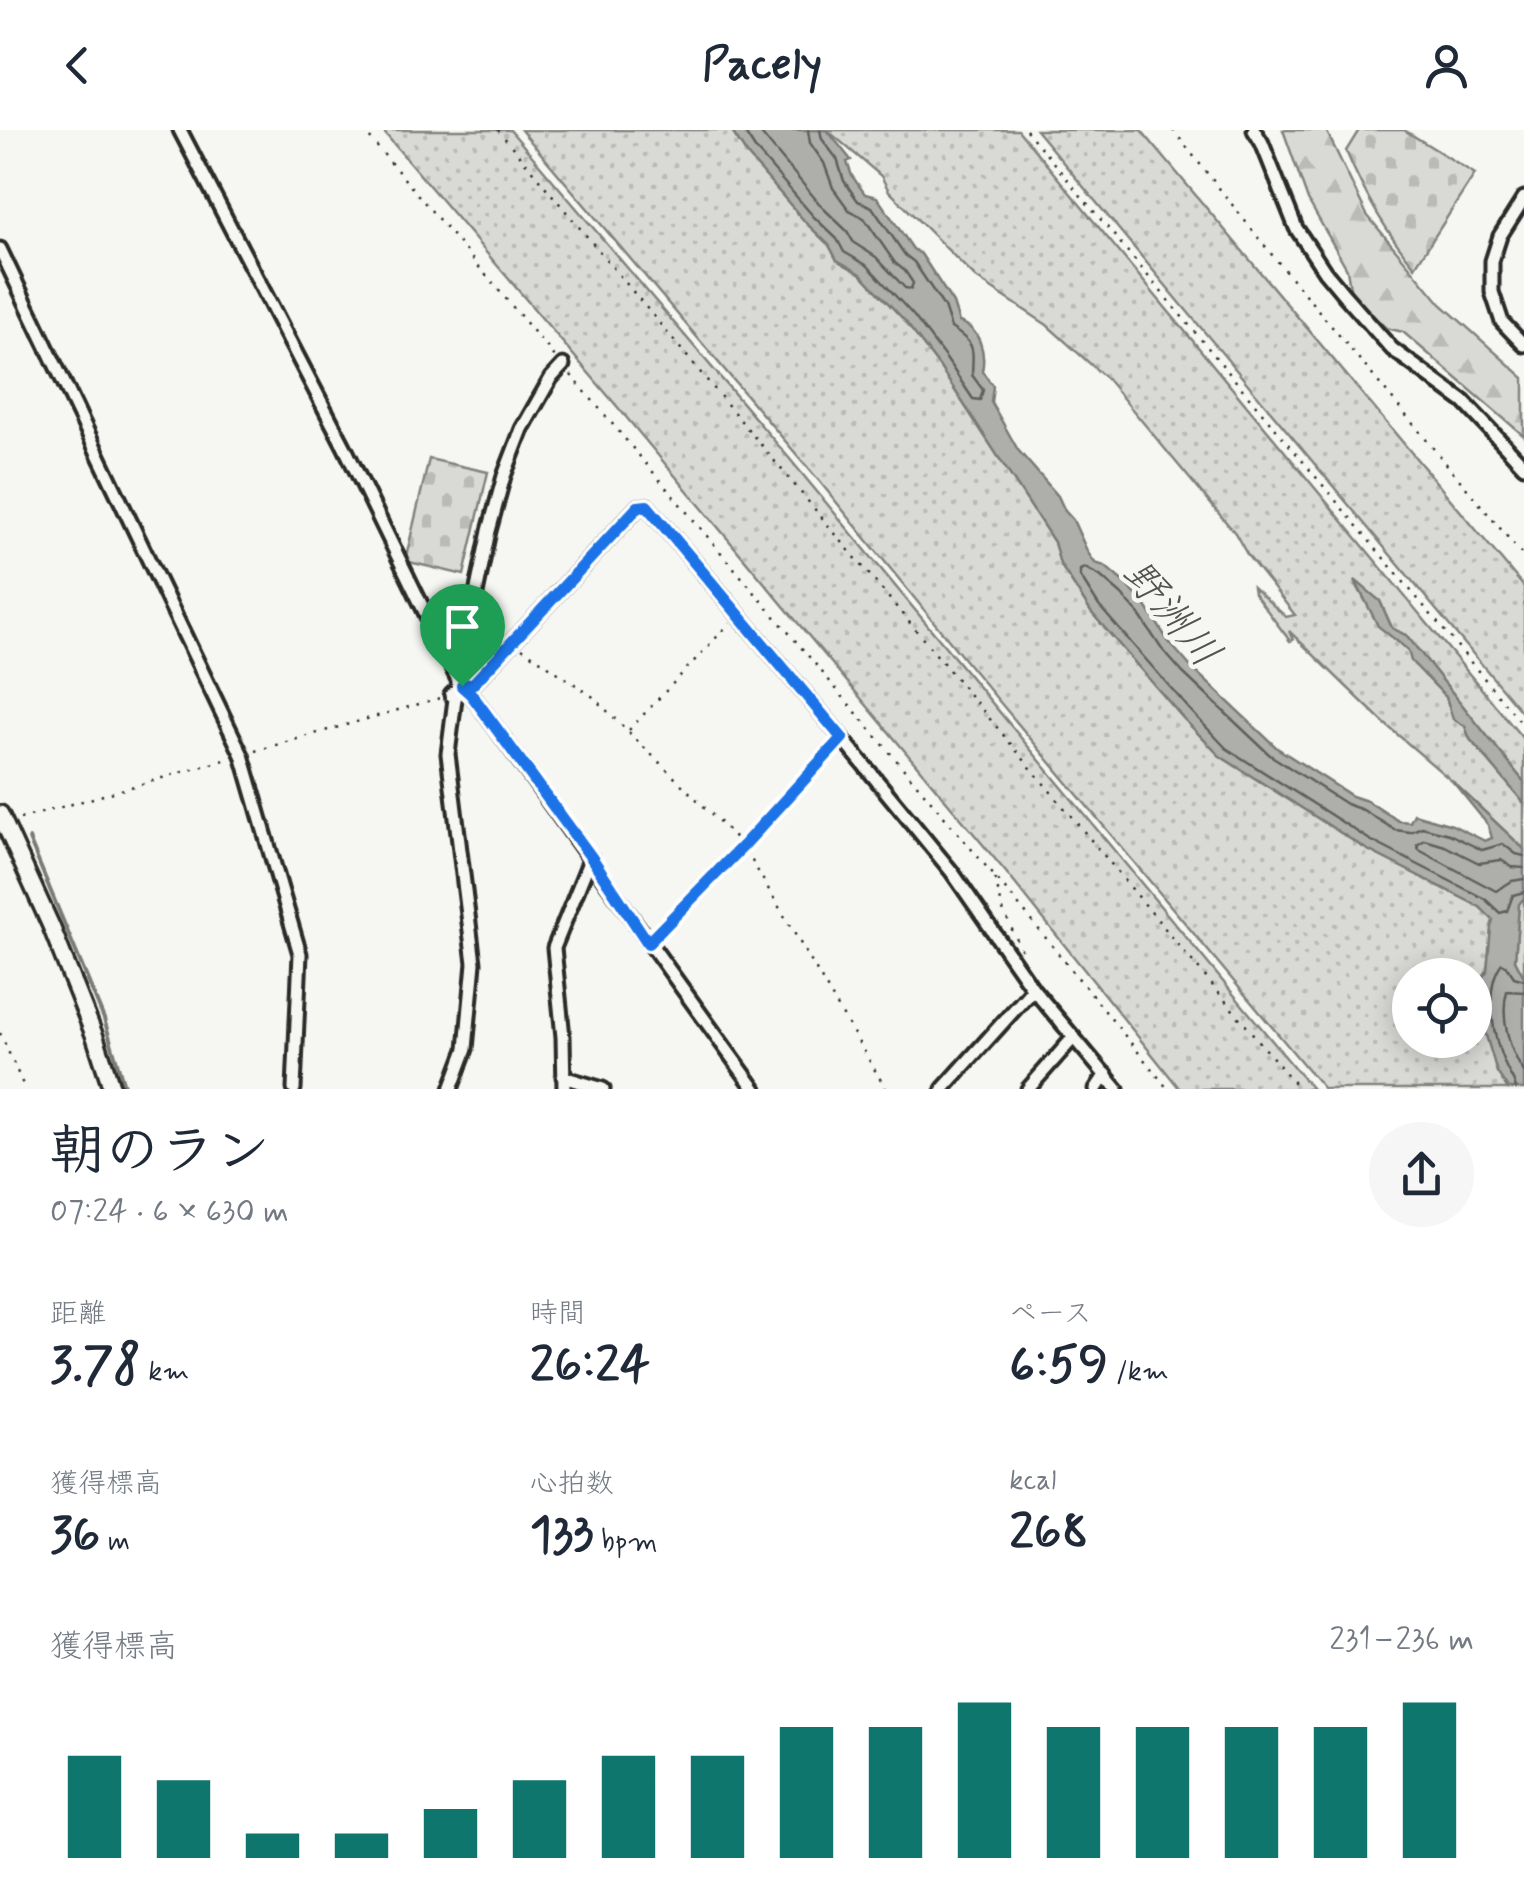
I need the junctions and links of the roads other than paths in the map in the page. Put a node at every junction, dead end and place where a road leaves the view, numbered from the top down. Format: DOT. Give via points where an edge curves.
graph roads {
  1 [pos="180,130"];
  2 [pos="1254,130"];
  3 [pos="1524,198"];
  4 [pos="0,249"];
  5 [pos="1524,345"];
  6 [pos="563,366"];
  7 [pos="1524,466"];
  8 [pos="462,686"];
  9 [pos="451,695"];
  10 [pos="2,819"];
  11 [pos="591,857"];
  12 [pos="1033,989"];
  13 [pos="1074,1037"];
  14 [pos="1106,1074"];
  15 [pos="564,1083"];
  16 [pos="112,1089"];
  17 [pos="294,1089"];
  18 [pos="451,1089"];
  19 [pos="603,1089"];
  20 [pos="755,1089"];
  21 [pos="944,1089"];
  22 [pos="1028,1089"];
  23 [pos="1096,1089"];
  24 [pos="1118,1089"];
  1 -- 8 [label="street"];
  2 -- 7 [label="street" via="1296,228 1345,296 1392,349 1464,402"];
  3 -- 5 [label="street" via="1492,260 1492,292 1502,322"];
  4 -- 17 [label="street" via="242,755 300,954"];
  6 -- 8 [label="street" via="522,429 504,476"];
  8 -- 9 [label="street"];
  8 -- 11 [label="street"];
  8 -- 12 [label="street" via="474,683 638,507 647,506 952,872"];
  8 -- 18 [label="street" via="448,754 474,963 466,1048"];
  10 -- 16 [label="street"];
  11 -- 15 [label="street" via="554,948"];
  11 -- 20 [label="street"];
  12 -- 13 [label="street"];
  12 -- 21 [label="street"];
  13 -- 14 [label="street"];
  13 -- 22 [label="street"];
  14 -- 23 [label="street"];
  14 -- 24 [label="street"];
  15 -- 19 [label="street"];
}
